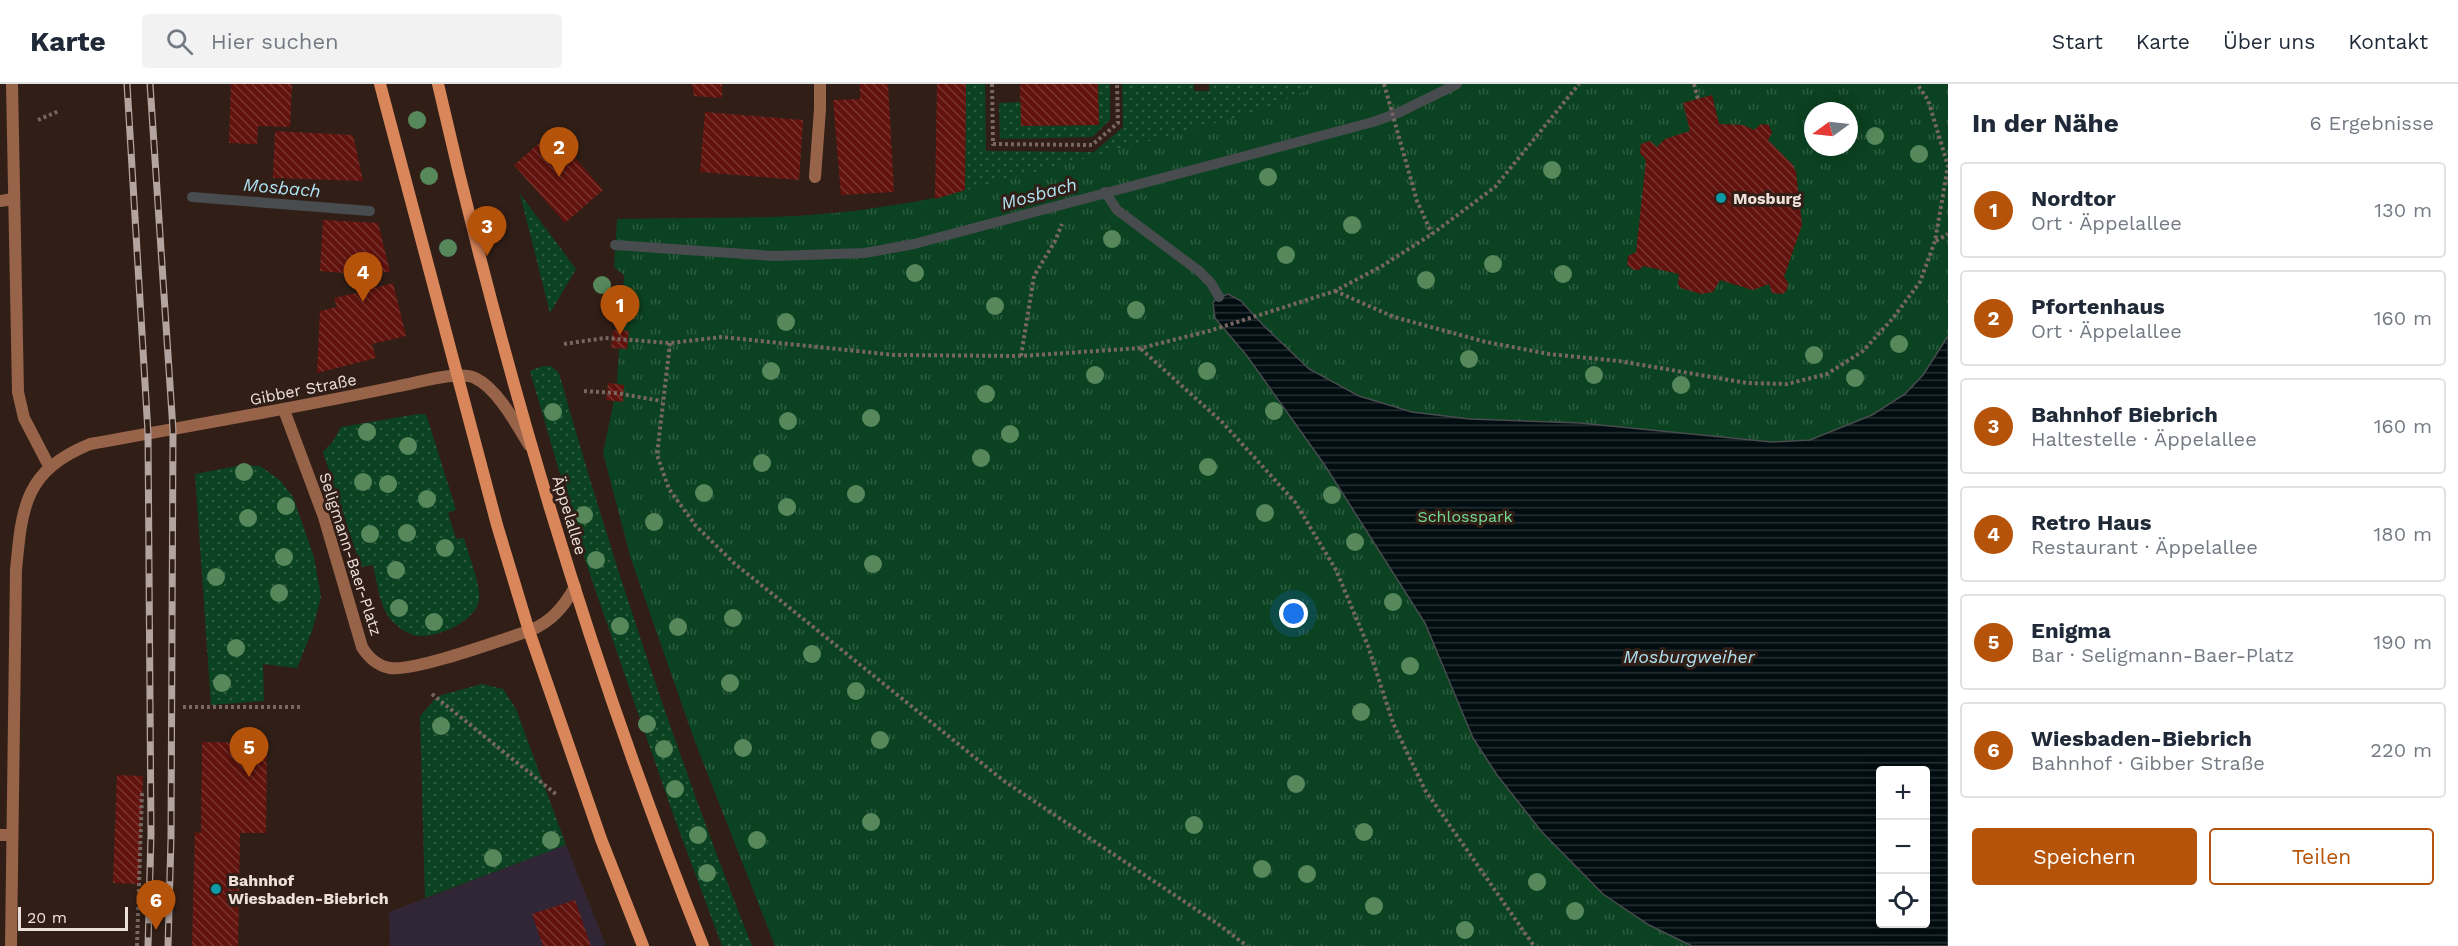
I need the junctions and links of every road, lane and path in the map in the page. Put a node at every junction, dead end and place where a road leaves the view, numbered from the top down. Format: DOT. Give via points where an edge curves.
graph roads {
  1 [pos="12,84"];
  2 [pos="380,84"];
  3 [pos="438,84"];
  4 [pos="820,84"];
  5 [pos="992,84"];
  6 [pos="1117,84"];
  7 [pos="1579,84"];
  8 [pos="1694,84"];
  9 [pos="1917,84"];
  10 [pos="1384,86"];
  11 [pos="1698,99"];
  12 [pos="59,111"];
  13 [pos="42,119"];
  14 [pos="815,177"];
  15 [pos="13,199"];
  16 [pos="0,201"];
  17 [pos="1062,224"];
  18 [pos="1432,234"];
  19 [pos="1948,234"];
  20 [pos="1935,241"];
  21 [pos="1335,291"];
  22 [pos="670,343"];
  23 [pos="564,344"];
  24 [pos="1141,348"];
  25 [pos="1021,356"];
  26 [pos="458,376"];
  27 [pos="584,391"];
  28 [pos="662,401"];
  29 [pos="284,410"];
  30 [pos="533,451"];
  31 [pos="49,466"];
  32 [pos="575,587"];
  33 [pos="529,631"];
  34 [pos="432,694"];
  35 [pos="183,706"];
  36 [pos="300,707"];
  37 [pos="142,793"];
  38 [pos="557,795"];
  39 [pos="6,835"];
  40 [pos="11,946"];
  41 [pos="138,946"];
  42 [pos="643,946"];
  43 [pos="704,946"];
  44 [pos="1246,946"];
  45 [pos="1534,946"];
  1 -- 15 [label="street"];
  2 -- 26 [label="main road"];
  3 -- 30 [label="main road, Äppelallee"];
  4 -- 14 [label="street"];
  5 -- 6 [label="path" via="993,144 1092,145 1118,123"];
  7 -- 18 [label="path" via="1495,187"];
  8 -- 11 [label="path"];
  9 -- 20 [label="path" via="1928,100 1948,166"];
  10 -- 18 [label="path" via="1417,201"];
  12 -- 13 [label="path"];
  15 -- 16 [label="street"];
  15 -- 31 [label="street" via="18,392 24,418"];
  17 -- 25 [label="path" via="1034,276"];
  18 -- 21 [label="path"];
  19 -- 20 [label="path"];
  20 -- 21 [label="path" via="1920,282 1863,351 1827,374 1787,384 1747,382 1486,342 1394,317"];
  21 -- 24 [label="path"];
  22 -- 23 [label="path" via="605,338"];
  22 -- 25 [label="path" via="722,337 895,355"];
  22 -- 28 [label="path"];
  24 -- 25 [label="path"];
  24 -- 45 [label="path" via="1222,422 1295,502 1336,570 1368,646 1393,723 1425,790"];
  26 -- 29 [label="street, Gibber Straße"];
  26 -- 30 [label="street" via="476,378 486,387 515,421"];
  26 -- 33 [label="main road"];
  27 -- 28 [label="path"];
  28 -- 44 [label="path" via="657,455 669,489 696,526 734,563 1004,781"];
  29 -- 31 [label="street, Gibber Straße" via="90,444"];
  29 -- 33 [label="street, Seligmann-Baer-Platz" via="324,517 368,657 391,669 418,665"];
  30 -- 32 [label="main road, Äppelallee"];
  31 -- 39 [label="street, Gibber Straße" via="35,483 19,538"];
  32 -- 33 [label="street, Seligmann-Baer-Platz" via="556,615"];
  32 -- 43 [label="main road, Äppelallee" via="619,721"];
  33 -- 42 [label="main road" via="601,839"];
  34 -- 38 [label="path"];
  35 -- 36 [label="path"];
  37 -- 41 [label="path"];
  39 -- 40 [label="street, Gibber Straße"];
}
